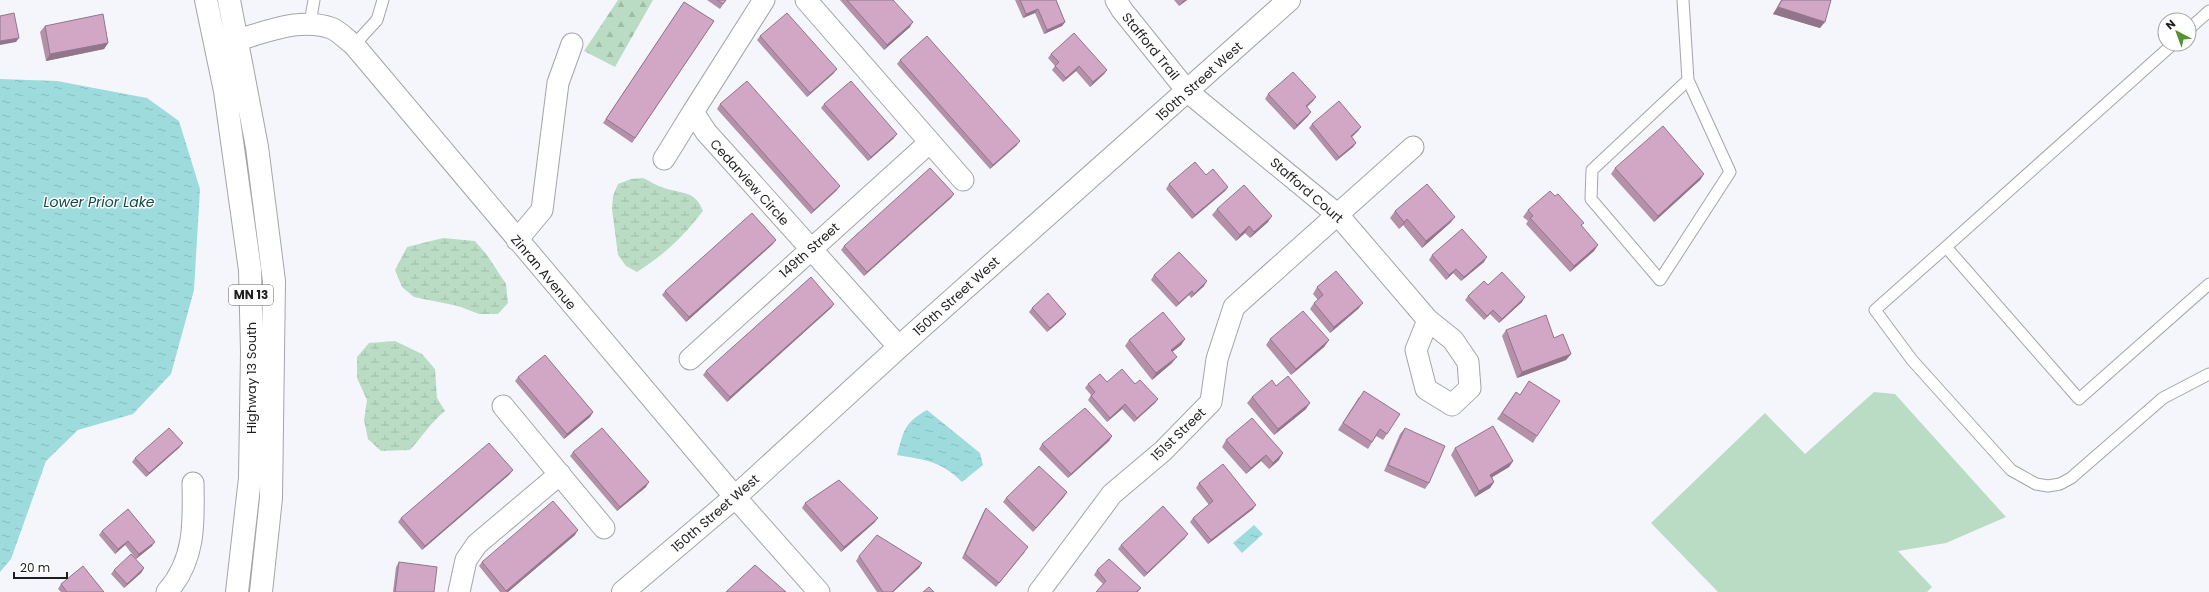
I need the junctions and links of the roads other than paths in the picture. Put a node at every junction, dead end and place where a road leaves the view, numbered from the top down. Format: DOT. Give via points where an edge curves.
graph roads {
  1 [pos="206,0"];
  2 [pos="229,0"];
  3 [pos="314,0"];
  4 [pos="383,0"];
  5 [pos="764,0"];
  6 [pos="806,0"];
  7 [pos="1116,0"];
  8 [pos="1288,0"];
  9 [pos="1683,0"];
  10 [pos="2209,11"];
  11 [pos="2197,22"];
  12 [pos="310,23"];
  13 [pos="237,40"];
  14 [pos="572,44"];
  15 [pos="354,45"];
  16 [pos="2163,52"];
  17 [pos="1688,80"];
  18 [pos="1188,92"];
  19 [pos="693,112"];
  20 [pos="930,142"];
  21 [pos="1413,147"];
  22 [pos="664,159"];
  23 [pos="963,180"];
  24 [pos="1338,215"];
  25 [pos="517,240"];
  26 [pos="1946,247"];
  27 [pos="810,249"];
  28 [pos="2209,284"];
  29 [pos="1428,320"];
  30 [pos="900,347"];
  31 [pos="690,359"];
  32 [pos="2209,374"];
  33 [pos="503,406"];
  34 [pos="560,474"];
  35 [pos="193,483"];
  36 [pos="735,497"];
  37 [pos="604,528"];
  38 [pos="167,592"];
  39 [pos="237,592"];
  40 [pos="261,592"];
  41 [pos="459,592"];
  42 [pos="623,592"];
  43 [pos="819,592"];
  44 [pos="1039,592"];
  1 -- 39 [label="main road, Highway 13 South / MN 13" via="225,91 250,270 250,478"];
  2 -- 13 [label="main road, Highway 13 South / MN 13"];
  3 -- 12 [label="lane"];
  4 -- 15 [label="lane" via="377,20"];
  5 -- 19 [label="street"];
  6 -- 20 [label="street"];
  7 -- 18 [label="street, Stafford Trail"];
  8 -- 18 [label="main road, 150th Street West"];
  9 -- 17 [label="lane"];
  10 -- 11 [label="lane"];
  12 -- 13 [label="street, Zinran Avenue" via="291,25"];
  12 -- 15 [label="street, Zinran Avenue" via="333,29"];
  13 -- 40 [label="main road, Highway 13 South / MN 13" via="257,147 274,281 271,498"];
  14 -- 25 [label="street" via="558,83 542,210"];
  15 -- 25 [label="street, Zinran Avenue"];
  16 -- 26 [label="lane"];
  17 -- 17 [label="lane" via="1592,170 1591,199 1660,280 1730,172"];
  18 -- 24 [label="street, Stafford Court"];
  18 -- 30 [label="main road, 150th Street West"];
  19 -- 22 [label="street"];
  19 -- 27 [label="street, Cedarview Circle" via="706,132"];
  20 -- 23 [label="street"];
  20 -- 27 [label="street, 149th Street"];
  21 -- 24 [label="street, 151st Street"];
  24 -- 29 [label="street, Stafford Court"];
  24 -- 44 [label="street, 151st Street" via="1234,307 1217,359 1211,402 1163,451 1112,494"];
  25 -- 36 [label="street, Zinran Avenue"];
  26 -- 28 [label="lane" via="2079,399"];
  26 -- 32 [label="lane" via="1875,310 1912,360 2011,470 2036,484 2060,484 2071,478 2163,398"];
  27 -- 30 [label="street, Cedarview Circle"];
  27 -- 31 [label="street, 149th Street"];
  30 -- 36 [label="main road, 150th Street West"];
  33 -- 34 [label="street"];
  34 -- 37 [label="street"];
  34 -- 41 [label="street" via="477,544 466,560"];
  35 -- 38 [label="street" via="193,536 185,566"];
  36 -- 42 [label="main road, 150th Street West"];
  36 -- 43 [label="street, Zinran Avenue"];
}
